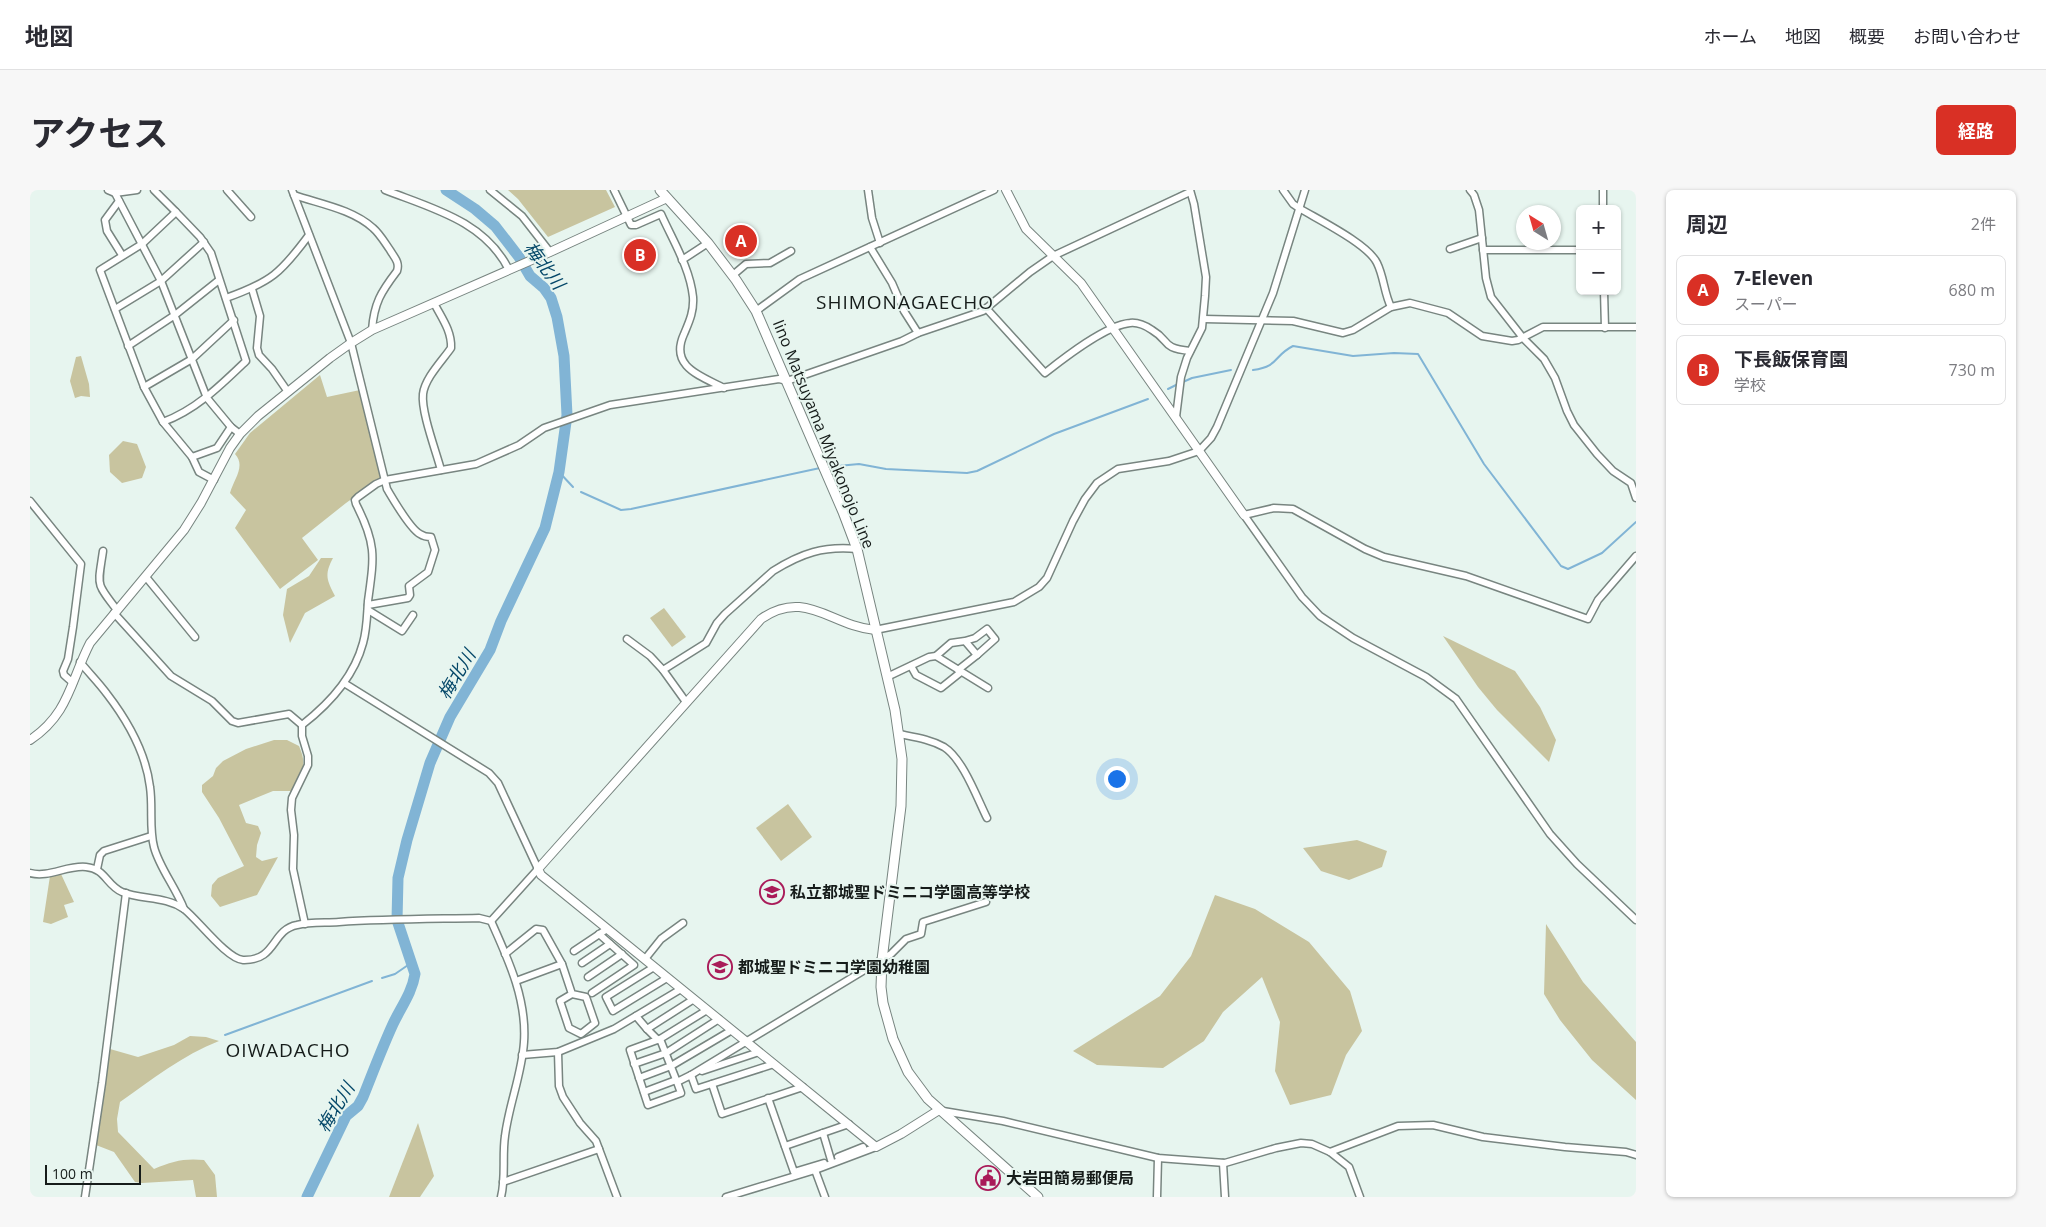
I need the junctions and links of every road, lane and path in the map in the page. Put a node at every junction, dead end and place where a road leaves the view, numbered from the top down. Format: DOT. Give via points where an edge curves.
graph roads {
  1 [pos="137,190"];
  2 [pos="154,190"];
  3 [pos="226,190"];
  4 [pos="385,190"];
  5 [pos="490,190"];
  6 [pos="614,190"];
  7 [pos="868,190"];
  8 [pos="994,190"];
  9 [pos="1006,190"];
  10 [pos="1283,190"];
  11 [pos="1305,190"];
  12 [pos="1470,190"];
  13 [pos="1602,190"];
  14 [pos="1190,191"];
  15 [pos="111,192"];
  16 [pos="293,193"];
  17 [pos="663,194"];
  18 [pos="119,201"];
  19 [pos="1603,205"];
  20 [pos="1299,208"];
  21 [pos="176,212"];
  22 [pos="627,216"];
  23 [pos="250,217"];
  24 [pos="309,235"];
  25 [pos="1482,238"];
  26 [pos="204,242"];
  27 [pos="708,243"];
  28 [pos="880,243"];
  29 [pos="142,244"];
  30 [pos="870,247"];
  31 [pos="1450,249"];
  32 [pos="1483,250"];
  33 [pos="1576,250"];
  34 [pos="792,251"];
  35 [pos="550,252"];
  36 [pos="122,255"];
  37 [pos="1053,256"];
  38 [pos="682,260"];
  39 [pos="510,269"];
  40 [pos="733,276"];
  41 [pos="219,280"];
  42 [pos="161,281"];
  43 [pos="252,289"];
  44 [pos="1604,295"];
  45 [pos="226,298"];
  46 [pos="434,303"];
  47 [pos="1391,307"];
  48 [pos="986,308"];
  49 [pos="115,309"];
  50 [pos="756,311"];
  51 [pos="175,315"];
  52 [pos="1204,319"];
  53 [pos="234,320"];
  54 [pos="1262,320"];
  55 [pos="1113,328"];
  56 [pos="1605,328"];
  57 [pos="1636,328"];
  58 [pos="372,330"];
  59 [pos="918,333"];
  60 [pos="1523,338"];
  61 [pos="351,343"];
  62 [pos="128,346"];
  63 [pos="1190,352"];
  64 [pos="192,359"];
  65 [pos="787,381"];
  66 [pos="144,387"];
  67 [pos="724,388"];
  68 [pos="288,392"];
  69 [pos="207,398"];
  70 [pos="1176,417"];
  71 [pos="163,422"];
  72 [pos="231,428"];
  73 [pos="240,434"];
  74 [pos="1199,451"];
  75 [pos="192,457"];
  76 [pos="441,470"];
  77 [pos="214,480"];
  78 [pos="385,480"];
  79 [pos="1636,498"];
  80 [pos="30,501"];
  81 [pos="1244,515"];
  82 [pos="857,549"];
  83 [pos="103,551"];
  84 [pos="1636,556"];
  85 [pos="146,577"];
  86 [pos="368,607"];
  87 [pos="116,612"];
  88 [pos="413,615"];
  89 [pos="875,630"];
  90 [pos="195,637"];
  91 [pos="627,639"];
  92 [pos="965,641"];
  93 [pos="977,655"];
  94 [pos="936,656"];
  95 [pos="80,662"];
  96 [pos="911,666"];
  97 [pos="663,670"];
  98 [pos="960,671"];
  99 [pos="887,677"];
  100 [pos="72,683"];
  101 [pos="344,683"];
  102 [pos="988,688"];
  103 [pos="686,702"];
  104 [pos="302,725"];
  105 [pos="899,734"];
  106 [pos="30,740"];
  107 [pos="987,818"];
  108 [pos="152,836"];
  109 [pos="97,869"];
  110 [pos="538,869"];
  111 [pos="30,874"];
  112 [pos="126,893"];
  113 [pos="986,902"];
  114 [pos="184,909"];
  115 [pos="1636,920"];
  116 [pos="491,921"];
  117 [pos="683,922"];
  118 [pos="305,924"];
  119 [pos="607,929"];
  120 [pos="598,934"];
  121 [pos="610,944"];
  122 [pos="574,951"];
  123 [pos="505,954"];
  124 [pos="622,954"];
  125 [pos="645,960"];
  126 [pos="882,960"];
  127 [pos="582,963"];
  128 [pos="562,964"];
  129 [pos="654,967"];
  130 [pos="588,978"];
  131 [pos="668,978"];
  132 [pos="516,981"];
  133 [pos="681,989"];
  134 [pos="592,993"];
  135 [pos="572,994"];
  136 [pos="694,999"];
  137 [pos="707,1010"];
  138 [pos="636,1016"];
  139 [pos="719,1019"];
  140 [pos="647,1029"];
  141 [pos="732,1030"];
  142 [pos="659,1039"];
  143 [pos="746,1041"];
  144 [pos="558,1052"];
  145 [pos="760,1052"];
  146 [pos="666,1053"];
  147 [pos="522,1055"];
  148 [pos="634,1064"];
  149 [pos="774,1064"];
  150 [pos="671,1066"];
  151 [pos="691,1075"];
  152 [pos="639,1078"];
  153 [pos="677,1081"];
  154 [pos="712,1084"];
  155 [pos="803,1087"];
  156 [pos="644,1092"];
  157 [pos="768,1098"];
  158 [pos="939,1110"];
  159 [pos="849,1124"];
  160 [pos="823,1133"];
  161 [pos="785,1146"];
  162 [pos="863,1147"];
  163 [pos="876,1147"];
  164 [pos="599,1149"];
  165 [pos="1330,1152"];
  166 [pos="1636,1155"];
  167 [pos="1158,1158"];
  168 [pos="831,1160"];
  169 [pos="1223,1163"];
  170 [pos="815,1170"];
  171 [pos="503,1182"];
  172 [pos="85,1197"];
  173 [pos="501,1197"];
  174 [pos="617,1197"];
  175 [pos="726,1197"];
  176 [pos="825,1197"];
  177 [pos="1038,1197"];
  178 [pos="1157,1197"];
  179 [pos="1225,1197"];
  180 [pos="1360,1197"];
  1 -- 15 [label="street"];
  2 -- 21 [label="street"];
  3 -- 23 [label="street"];
  4 -- 39 [label="street" via="471,226 491,244"];
  5 -- 35 [label="street" via="522,216"];
  6 -- 22 [label="street"];
  7 -- 28 [label="street"];
  8 -- 28 [label="street"];
  9 -- 37 [label="street" via="1026,229"];
  10 -- 20 [label="street"];
  11 -- 20 [label="street"];
  12 -- 25 [label="street" via="1479,210"];
  13 -- 19 [label="street"];
  14 -- 37 [label="street"];
  14 -- 52 [label="street" via="1206,276"];
  15 -- 18 [label="street"];
  16 -- 24 [label="street"];
  16 -- 58 [label="street" via="365,222 380,235 397,261 397,271 380,294"];
  17 -- 22 [label="street"];
  17 -- 27 [label="main road, Iino Matsuyama Miyakonojo Line"];
  18 -- 29 [label="street"];
  18 -- 36 [label="street" via="106,220 107,231"];
  20 -- 47 [label="street" via="1369,252 1378,264"];
  20 -- 54 [label="street" via="1274,293"];
  21 -- 26 [label="street"];
  21 -- 29 [label="street"];
  22 -- 35 [label="street"];
  22 -- 38 [label="street" via="631,225 636,225 661,214"];
  24 -- 43 [label="street" via="288,263"];
  24 -- 61 [label="street"];
  25 -- 31 [label="street"];
  25 -- 32 [label="street"];
  26 -- 41 [label="street"];
  26 -- 42 [label="street"];
  27 -- 38 [label="street"];
  27 -- 40 [label="main road, Iino Matsuyama Miyakonojo Line"];
  28 -- 30 [label="street"];
  29 -- 36 [label="street"];
  29 -- 42 [label="street"];
  30 -- 50 [label="street" via="800,280"];
  30 -- 59 [label="street"];
  32 -- 33 [label="street"];
  32 -- 60 [label="street" via="1491,297"];
  34 -- 40 [label="street" via="770,263 746,264"];
  35 -- 39 [label="street"];
  36 -- 49 [label="street" via="100,270"];
  37 -- 48 [label="street"];
  37 -- 55 [label="street" via="1081,283"];
  38 -- 67 [label="street" via="693,306 691,320 680,343 682,360 687,368"];
  39 -- 46 [label="street"];
  40 -- 50 [label="main road, Iino Matsuyama Miyakonojo Line"];
  41 -- 45 [label="street"];
  41 -- 51 [label="street"];
  42 -- 49 [label="street"];
  42 -- 51 [label="street"];
  43 -- 45 [label="street"];
  43 -- 68 [label="street" via="260,316 259,355"];
  44 -- 56 [label="street"];
  45 -- 53 [label="street"];
  46 -- 58 [label="street"];
  46 -- 76 [label="street" via="451,342 451,348 423,393 423,406"];
  47 -- 54 [label="street" via="1343,333 1293,321"];
  47 -- 60 [label="street" via="1410,303 1448,313 1482,336 1512,340"];
  48 -- 55 [label="street" via="1045,373 1073,351"];
  48 -- 59 [label="street"];
  49 -- 62 [label="street"];
  50 -- 65 [label="main road, Iino Matsuyama Miyakonojo Line"];
  51 -- 62 [label="street"];
  51 -- 64 [label="street"];
  52 -- 54 [label="street"];
  52 -- 63 [label="street"];
  53 -- 64 [label="street"];
  53 -- 69 [label="street" via="246,361"];
  54 -- 74 [label="street" via="1217,427"];
  55 -- 63 [label="street" via="1130,322 1140,324 1154,331 1174,350"];
  55 -- 70 [label="street"];
  56 -- 57 [label="street"];
  56 -- 60 [label="street" via="1543,327"];
  58 -- 61 [label="street"];
  59 -- 65 [label="street"];
  60 -- 79 [label="street" via="1544,359 1574,425 1597,454 1631,483"];
  61 -- 68 [label="street"];
  61 -- 78 [label="street"];
  62 -- 66 [label="street"];
  63 -- 70 [label="street" via="1181,377"];
  64 -- 66 [label="street"];
  64 -- 69 [label="street"];
  65 -- 67 [label="street" via="779,379"];
  65 -- 82 [label="main road, Iino Matsuyama Miyakonojo Line"];
  66 -- 71 [label="street"];
  67 -- 76 [label="street" via="610,404 548,426 505,453 476,464"];
  68 -- 73 [label="street"];
  69 -- 71 [label="street"];
  69 -- 72 [label="street"];
  70 -- 74 [label="street"];
  71 -- 75 [label="street"];
  72 -- 73 [label="street"];
  72 -- 75 [label="street" via="217,448"];
  73 -- 77 [label="street"];
  74 -- 81 [label="street"];
  74 -- 89 [label="street" via="1169,461 1118,469 1097,483 1073,520 1047,578 1030,594 1014,602"];
  75 -- 77 [label="street" via="200,472"];
  76 -- 78 [label="street"];
  77 -- 85 [label="street" via="184,530"];
  78 -- 86 [label="street" via="355,500 372,544 374,564"];
  78 -- 86 [label="street" via="397,505 419,534 432,537 435,550 428,572 409,586 408,598"];
  80 -- 100 [label="street" via="81,564 74,627 63,672"];
  81 -- 84 [label="street" via="1274,508 1293,509 1384,557 1466,576 1588,618 1598,600"];
  81 -- 115 [label="street" via="1302,597 1320,616 1353,638 1433,681 1456,699 1550,834"];
  82 -- 89 [label="main road, Iino Matsuyama Miyakonojo Line"];
  82 -- 97 [label="street" via="821,549 773,571 725,614 706,643"];
  83 -- 87 [label="street" via="98,584"];
  85 -- 87 [label="street"];
  85 -- 90 [label="street"];
  86 -- 88 [label="street" via="402,631"];
  86 -- 101 [label="street" via="364,642"];
  87 -- 95 [label="street" via="90,643"];
  87 -- 104 [label="street" via="166,671 212,701 232,722 288,714"];
  89 -- 99 [label="main road, Iino Matsuyama Miyakonojo Line"];
  89 -- 103 [label="street" via="859,629 811,608 788,606 776,610 755,625"];
  91 -- 97 [label="street"];
  92 -- 93 [label="street"];
  92 -- 93 [label="street" via="987,629 995,639"];
  92 -- 94 [label="street" via="951,643"];
  93 -- 98 [label="street"];
  94 -- 96 [label="street"];
  94 -- 98 [label="street"];
  95 -- 100 [label="street"];
  95 -- 108 [label="street" via="107,694 142,754 150,785"];
  96 -- 98 [label="street" via="916,675 941,688"];
  96 -- 99 [label="street"];
  97 -- 103 [label="street"];
  98 -- 102 [label="street"];
  99 -- 105 [label="main road, Iino Matsuyama Miyakonojo Line"];
  100 -- 106 [label="street" via="57,716"];
  101 -- 104 [label="street"];
  101 -- 110 [label="street" via="494,778"];
  103 -- 110 [label="street"];
  104 -- 118 [label="street" via="308,765 292,798 290,810 294,835 293,869"];
  105 -- 107 [label="street" via="945,747 961,766"];
  105 -- 126 [label="main road, Iino Matsuyama Miyakonojo Line" via="902,806"];
  108 -- 109 [label="street" via="104,851"];
  108 -- 114 [label="street" via="156,856 178,892"];
  109 -- 111 [label="street" via="84,866 41,875"];
  109 -- 112 [label="street" via="117,889"];
  110 -- 116 [label="street"];
  110 -- 119 [label="street" via="541,875"];
  112 -- 114 [label="street" via="169,901"];
  112 -- 172 [label="street"];
  113 -- 126 [label="street" via="922,922 921,934 906,939"];
  114 -- 118 [label="street" via="230,956 244,960 268,952 280,934"];
  116 -- 118 [label="street" via="479,918 377,919"];
  116 -- 123 [label="street"];
  117 -- 125 [label="street" via="653,947"];
  119 -- 120 [label="street"];
  119 -- 125 [label="street"];
  120 -- 121 [label="street"];
  120 -- 122 [label="street"];
  121 -- 124 [label="street"];
  121 -- 127 [label="street"];
  123 -- 128 [label="street" via="536,929 542,930"];
  123 -- 132 [label="street"];
  124 -- 130 [label="street"];
  124 -- 134 [label="street" via="634,965"];
  125 -- 129 [label="street"];
  126 -- 143 [label="street"];
  126 -- 158 [label="main road, Iino Matsuyama Miyakonojo Line" via="882,1003 893,1039 915,1083"];
  128 -- 132 [label="street"];
  128 -- 135 [label="street"];
  129 -- 131 [label="street"];
  129 -- 131 [label="street" via="606,997 613,1010"];
  131 -- 133 [label="street"];
  132 -- 147 [label="street" via="523,1021"];
  133 -- 136 [label="street"];
  133 -- 138 [label="street"];
  135 -- 135 [label="street" via="586,997 595,1023 581,1034 570,1028 560,1001"];
  136 -- 137 [label="street"];
  136 -- 140 [label="street"];
  137 -- 139 [label="street"];
  137 -- 142 [label="street"];
  138 -- 140 [label="street"];
  138 -- 144 [label="street" via="614,1029"];
  139 -- 141 [label="street"];
  139 -- 146 [label="street"];
  140 -- 142 [label="street"];
  141 -- 143 [label="street"];
  141 -- 150 [label="street"];
  142 -- 146 [label="street"];
  142 -- 148 [label="street" via="630,1050"];
  143 -- 145 [label="street"];
  143 -- 151 [label="street"];
  144 -- 147 [label="street"];
  144 -- 164 [label="street" via="563,1097"];
  145 -- 149 [label="street"];
  145 -- 151 [label="street"];
  146 -- 148 [label="street"];
  146 -- 150 [label="street"];
  147 -- 171 [label="street" via="504,1136"];
  148 -- 152 [label="street"];
  149 -- 154 [label="street"];
  149 -- 155 [label="street"];
  150 -- 152 [label="street"];
  150 -- 153 [label="street"];
  151 -- 153 [label="street"];
  151 -- 154 [label="street" via="696,1089"];
  152 -- 156 [label="street"];
  153 -- 156 [label="street"];
  153 -- 156 [label="street" via="681,1094 648,1105"];
  154 -- 157 [label="street" via="722,1114"];
  155 -- 157 [label="street"];
  155 -- 159 [label="street"];
  157 -- 161 [label="street"];
  158 -- 163 [label="street"];
  158 -- 167 [label="street" via="1003,1121"];
  158 -- 177 [label="main road, Iino Matsuyama Miyakonojo Line"];
  159 -- 160 [label="street"];
  159 -- 163 [label="street"];
  160 -- 161 [label="street"];
  160 -- 168 [label="street"];
  161 -- 168 [label="street" via="794,1172"];
  162 -- 168 [label="street"];
  163 -- 170 [label="street"];
  164 -- 171 [label="street"];
  164 -- 174 [label="street"];
  165 -- 166 [label="street" via="1398,1126 1433,1124 1483,1137"];
  165 -- 169 [label="street" via="1301,1143"];
  165 -- 180 [label="street" via="1352,1171"];
  167 -- 169 [label="street"];
  167 -- 178 [label="street"];
  169 -- 179 [label="street"];
  170 -- 175 [label="street"];
  170 -- 176 [label="street"];
  171 -- 173 [label="street"];
}
